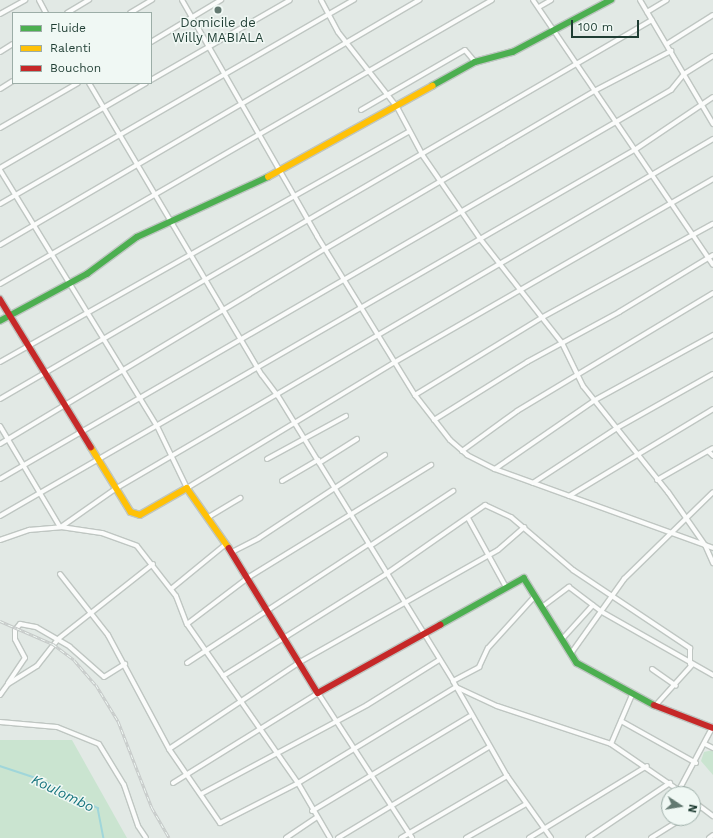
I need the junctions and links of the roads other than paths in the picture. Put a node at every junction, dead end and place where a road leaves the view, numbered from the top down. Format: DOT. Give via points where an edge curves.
graph roads {
  1 [pos="25,0"];
  2 [pos="38,0"];
  3 [pos="90,0"];
  4 [pos="152,0"];
  5 [pos="182,0"];
  6 [pos="221,0"];
  7 [pos="290,0"];
  8 [pos="322,0"];
  9 [pos="354,0"];
  10 [pos="420,0"];
  11 [pos="492,0"];
  12 [pos="533,0"];
  13 [pos="551,0"];
  14 [pos="611,0"];
  15 [pos="640,0"];
  16 [pos="667,0"];
  17 [pos="539,8"];
  18 [pos="45,12"];
  19 [pos="68,12"];
  20 [pos="132,12"];
  21 [pos="647,12"];
  22 [pos="0,14"];
  23 [pos="713,14"];
  24 [pos="328,15"];
  25 [pos="192,18"];
  26 [pos="652,20"];
  27 [pos="554,31"];
  28 [pos="152,41"];
  29 [pos="346,43"];
  30 [pos="667,44"];
  31 [pos="12,45"];
  32 [pos="208,47"];
  33 [pos="671,51"];
  34 [pos="0,52"];
  35 [pos="713,56"];
  36 [pos="475,62"];
  37 [pos="577,64"];
  38 [pos="368,70"];
  39 [pos="223,74"];
  40 [pos="684,74"];
  41 [pos="152,79"];
  42 [pos="12,82"];
  43 [pos="76,84"];
  44 [pos="90,84"];
  45 [pos="144,84"];
  46 [pos="0,89"];
  47 [pos="596,90"];
  48 [pos="386,95"];
  49 [pos="713,97"];
  50 [pos="702,103"];
  51 [pos="241,105"];
  52 [pos="104,107"];
  53 [pos="397,107"];
  54 [pos="361,110"];
  55 [pos="615,120"];
  56 [pos="713,124"];
  57 [pos="0,128"];
  58 [pos="409,132"];
  59 [pos="120,135"];
  60 [pos="259,137"];
  61 [pos="713,139"];
  62 [pos="636,149"];
  63 [pos="423,156"];
  64 [pos="138,164"];
  65 [pos="0,169"];
  66 [pos="279,172"];
  67 [pos="653,176"];
  68 [pos="713,179"];
  69 [pos="442,183"];
  70 [pos="155,194"];
  71 [pos="296,194"];
  72 [pos="15,196"];
  73 [pos="0,204"];
  74 [pos="670,204"];
  75 [pos="463,210"];
  76 [pos="172,222"];
  77 [pos="310,222"];
  78 [pos="713,224"];
  79 [pos="34,226"];
  80 [pos="694,235"];
  81 [pos="481,240"];
  82 [pos="0,245"];
  83 [pos="325,249"];
  84 [pos="51,254"];
  85 [pos="191,254"];
  86 [pos="713,255"];
  87 [pos="708,258"];
  88 [pos="501,265"];
  89 [pos="713,265"];
  90 [pos="344,278"];
  91 [pos="206,281"];
  92 [pos="0,284"];
  93 [pos="69,285"];
  94 [pos="519,290"];
  95 [pos="713,293"];
  96 [pos="0,299"];
  97 [pos="362,307"];
  98 [pos="225,309"];
  99 [pos="86,313"];
  100 [pos="9,316"];
  101 [pos="541,318"];
  102 [pos="0,320"];
  103 [pos="380,335"];
  104 [pos="713,335"];
  105 [pos="106,339"];
  106 [pos="242,339"];
  107 [pos="562,342"];
  108 [pos="29,346"];
  109 [pos="0,362"];
  110 [pos="395,362"];
  111 [pos="258,369"];
  112 [pos="124,370"];
  113 [pos="45,374"];
  114 [pos="713,374"];
  115 [pos="576,375"];
  116 [pos="416,395"];
  117 [pos="278,396"];
  118 [pos="0,399"];
  119 [pos="141,399"];
  120 [pos="595,400"];
  121 [pos="64,404"];
  122 [pos="713,409"];
  123 [pos="346,416"];
  124 [pos="434,420"];
  125 [pos="294,423"];
  126 [pos="0,426"];
  127 [pos="157,426"];
  128 [pos="617,428"];
  129 [pos="80,432"];
  130 [pos="9,439"];
  131 [pos="357,439"];
  132 [pos="305,440"];
  133 [pos="0,444"];
  134 [pos="713,448"];
  135 [pos="462,451"];
  136 [pos="708,451"];
  137 [pos="385,455"];
  138 [pos="638,456"];
  139 [pos="713,456"];
  140 [pos="172,457"];
  141 [pos="266,459"];
  142 [pos="98,461"];
  143 [pos="318,462"];
  144 [pos="431,465"];
  145 [pos="23,466"];
  146 [pos="495,469"];
  147 [pos="0,479"];
  148 [pos="657,480"];
  149 [pos="282,481"];
  150 [pos="533,483"];
  151 [pos="187,488"];
  152 [pos="335,489"];
  153 [pos="115,490"];
  154 [pos="454,491"];
  155 [pos="713,493"];
  156 [pos="38,494"];
  157 [pos="569,496"];
  158 [pos="240,498"];
  159 [pos="0,516"];
  160 [pos="352,516"];
  161 [pos="207,518"];
  162 [pos="468,518"];
  163 [pos="685,521"];
  164 [pos="524,526"];
  165 [pos="61,527"];
  166 [pos="670,534"];
  167 [pos="0,540"];
  168 [pos="226,544"];
  169 [pos="705,544"];
  170 [pos="370,545"];
  171 [pos="713,548"];
  172 [pos="232,552"];
  173 [pos="490,554"];
  174 [pos="713,563"];
  175 [pos="153,564"];
  176 [pos="60,574"];
  177 [pos="386,574"];
  178 [pos="249,577"];
  179 [pos="506,587"];
  180 [pos="171,589"];
  181 [pos="535,596"];
  182 [pos="612,598"];
  183 [pos="404,604"];
  184 [pos="593,605"];
  185 [pos="542,607"];
  186 [pos="268,608"];
  187 [pos="90,612"];
  188 [pos="602,612"];
  189 [pos="187,624"];
  190 [pos="422,634"];
  191 [pos="284,636"];
  192 [pos="564,637"];
  193 [pos="58,639"];
  194 [pos="205,649"];
  195 [pos="572,652"];
  196 [pos="439,660"];
  197 [pos="300,662"];
  198 [pos="187,663"];
  199 [pos="124,664"];
  200 [pos="691,664"];
  201 [pos="652,669"];
  202 [pos="713,675"];
  203 [pos="223,676"];
  204 [pos="453,681"];
  205 [pos="8,684"];
  206 [pos="676,686"];
  207 [pos="456,687"];
  208 [pos="318,693"];
  209 [pos="0,694"];
  210 [pos="632,695"];
  211 [pos="240,701"];
  212 [pos="655,706"];
  213 [pos="470,716"];
  214 [pos="336,720"];
  215 [pos="621,721"];
  216 [pos="0,722"];
  217 [pos="258,727"];
  218 [pos="713,728"];
  219 [pos="611,744"];
  220 [pos="705,744"];
  221 [pos="489,747"];
  222 [pos="354,748"];
  223 [pos="713,748"];
  224 [pos="169,749"];
  225 [pos="277,755"];
  226 [pos="696,763"];
  227 [pos="647,766"];
  228 [pos="189,773"];
  229 [pos="507,776"];
  230 [pos="372,777"];
  231 [pos="173,783"];
  232 [pos="298,783"];
  233 [pos="670,784"];
  234 [pos="673,786"];
  235 [pos="682,786"];
  236 [pos="201,794"];
  237 [pos="526,804"];
  238 [pos="391,806"];
  239 [pos="701,807"];
  240 [pos="312,811"];
  241 [pos="713,816"];
  242 [pos="316,818"];
  243 [pos="670,826"];
  244 [pos="544,829"];
  245 [pos="409,833"];
  246 [pos="713,835"];
  247 [pos="146,838"];
  248 [pos="286,838"];
  249 [pos="330,838"];
  250 [pos="338,838"];
  251 [pos="401,838"];
  252 [pos="412,838"];
  253 [pos="466,838"];
  254 [pos="529,838"];
  255 [pos="551,838"];
  256 [pos="588,838"];
  257 [pos="651,838"];
  258 [pos="709,838"];
  1 -- 22 [label="street"];
  2 -- 18 [label="street"];
  3 -- 19 [label="street"];
  4 -- 20 [label="street"];
  5 -- 25 [label="street"];
  6 -- 25 [label="street"];
  7 -- 32 [label="street"];
  8 -- 24 [label="street"];
  9 -- 24 [label="street"];
  10 -- 29 [label="street"];
  11 -- 38 [label="street"];
  12 -- 17 [label="street"];
  13 -- 17 [label="street"];
  14 -- 27 [label="street"];
  15 -- 21 [label="street"];
  16 -- 21 [label="street"];
  17 -- 27 [label="street"];
  21 -- 26 [label="street"];
  23 -- 30 [label="street"];
  24 -- 29 [label="street"];
  24 -- 39 [label="street"];
  25 -- 28 [label="street"];
  25 -- 32 [label="street"];
  26 -- 30 [label="street"];
  26 -- 37 [label="street"];
  27 -- 36 [label="street" via="513,52"];
  27 -- 37 [label="street"];
  29 -- 38 [label="street"];
  29 -- 51 [label="street"];
  30 -- 33 [label="street"];
  31 -- 34 [label="street"];
  32 -- 39 [label="street"];
  32 -- 41 [label="street"];
  33 -- 40 [label="street"];
  33 -- 47 [label="street"];
  35 -- 40 [label="street"];
  36 -- 48 [label="street" via="465,50"];
  36 -- 53 [label="street"];
  37 -- 47 [label="street"];
  37 -- 63 [label="street"];
  38 -- 48 [label="street"];
  38 -- 60 [label="street"];
  39 -- 51 [label="street"];
  39 -- 59 [label="street"];
  40 -- 50 [label="street"];
  40 -- 55 [label="street" via="671,90"];
  42 -- 46 [label="street"];
  43 -- 57 [label="street"];
  44 -- 52 [label="street"];
  45 -- 52 [label="street"];
  47 -- 55 [label="street"];
  47 -- 69 [label="street"];
  48 -- 53 [label="street"];
  48 -- 54 [label="street"];
  49 -- 50 [label="street"];
  50 -- 56 [label="street"];
  50 -- 62 [label="street"];
  51 -- 60 [label="street"];
  51 -- 64 [label="street"];
  52 -- 59 [label="street"];
  52 -- 65 [label="street"];
  53 -- 58 [label="street"];
  53 -- 66 [label="street"];
  55 -- 62 [label="street"];
  55 -- 75 [label="street"];
  58 -- 63 [label="street"];
  58 -- 71 [label="street"];
  59 -- 64 [label="street"];
  59 -- 72 [label="street"];
  60 -- 66 [label="street"];
  60 -- 70 [label="street"];
  61 -- 67 [label="street"];
  62 -- 67 [label="street"];
  62 -- 81 [label="street"];
  63 -- 69 [label="street"];
  63 -- 77 [label="street"];
  64 -- 70 [label="street"];
  64 -- 79 [label="street"];
  65 -- 72 [label="street"];
  66 -- 71 [label="street"];
  66 -- 76 [label="street"];
  67 -- 74 [label="street"];
  67 -- 88 [label="street"];
  68 -- 74 [label="street"];
  69 -- 75 [label="street"];
  69 -- 83 [label="street"];
  70 -- 76 [label="street"];
  70 -- 84 [label="street"];
  71 -- 77 [label="street"];
  71 -- 85 [label="street"];
  72 -- 73 [label="street"];
  72 -- 79 [label="street"];
  74 -- 80 [label="street"];
  74 -- 94 [label="street"];
  75 -- 81 [label="street"];
  75 -- 90 [label="street"];
  76 -- 85 [label="street"];
  76 -- 93 [label="street" via="137,237"];
  77 -- 83 [label="street"];
  77 -- 91 [label="street"];
  78 -- 80 [label="street"];
  79 -- 82 [label="street"];
  79 -- 84 [label="street"];
  80 -- 87 [label="street"];
  80 -- 101 [label="street"];
  81 -- 88 [label="street"];
  81 -- 97 [label="street"];
  83 -- 90 [label="street"];
  83 -- 98 [label="street"];
  84 -- 92 [label="street"];
  84 -- 93 [label="street"];
  85 -- 91 [label="street"];
  85 -- 99 [label="street"];
  86 -- 87 [label="street"];
  87 -- 89 [label="street"];
  87 -- 107 [label="street"];
  88 -- 94 [label="street"];
  88 -- 103 [label="street"];
  90 -- 97 [label="street"];
  90 -- 106 [label="street"];
  91 -- 98 [label="street"];
  91 -- 105 [label="street"];
  93 -- 99 [label="street"];
  93 -- 100 [label="street"];
  94 -- 101 [label="street"];
  94 -- 110 [label="street"];
  95 -- 115 [label="street"];
  96 -- 100 [label="street"];
  97 -- 103 [label="street"];
  97 -- 111 [label="street"];
  98 -- 106 [label="street"];
  98 -- 112 [label="street"];
  99 -- 105 [label="street"];
  99 -- 108 [label="street"];
  100 -- 102 [label="street"];
  100 -- 108 [label="street"];
  101 -- 107 [label="street"];
  101 -- 116 [label="street"];
  103 -- 110 [label="street"];
  103 -- 117 [label="street"];
  104 -- 120 [label="street"];
  105 -- 112 [label="street"];
  105 -- 113 [label="street"];
  106 -- 111 [label="street"];
  106 -- 119 [label="street"];
  107 -- 115 [label="street"];
  107 -- 124 [label="street"];
  108 -- 109 [label="street"];
  108 -- 113 [label="street"];
  110 -- 116 [label="street"];
  110 -- 125 [label="street"];
  111 -- 117 [label="street"];
  111 -- 127 [label="street"];
  112 -- 119 [label="street"];
  112 -- 121 [label="street"];
  113 -- 118 [label="street"];
  113 -- 121 [label="street"];
  114 -- 128 [label="street"];
  115 -- 120 [label="street"];
  115 -- 135 [label="street" via="490,428"];
  116 -- 124 [label="street"];
  117 -- 125 [label="street"];
  117 -- 140 [label="street"];
  119 -- 127 [label="street"];
  119 -- 129 [label="street"];
  120 -- 128 [label="street"];
  120 -- 146 [label="street"];
  121 -- 129 [label="street"];
  121 -- 130 [label="street"];
  122 -- 138 [label="street"];
  123 -- 132 [label="street"];
  124 -- 135 [label="street"];
  125 -- 132 [label="street"];
  125 -- 151 [label="street"];
  126 -- 130 [label="street"];
  127 -- 140 [label="street"];
  127 -- 142 [label="street"];
  128 -- 138 [label="street"];
  128 -- 150 [label="street"];
  129 -- 142 [label="street"];
  129 -- 145 [label="street"];
  130 -- 133 [label="street"];
  130 -- 145 [label="street"];
  131 -- 143 [label="street"];
  132 -- 141 [label="street"];
  132 -- 143 [label="street"];
  134 -- 136 [label="street"];
  135 -- 146 [label="street"];
  136 -- 139 [label="street"];
  136 -- 148 [label="street"];
  137 -- 152 [label="street"];
  138 -- 148 [label="street"];
  138 -- 157 [label="street"];
  140 -- 151 [label="street"];
  140 -- 153 [label="street"];
  142 -- 153 [label="street"];
  142 -- 156 [label="street"];
  143 -- 149 [label="street"];
  143 -- 152 [label="street"];
  144 -- 160 [label="street"];
  145 -- 147 [label="street"];
  145 -- 156 [label="street"];
  146 -- 150 [label="street"];
  148 -- 163 [label="street"];
  150 -- 157 [label="street"];
  151 -- 153 [label="street" via="140,515 131,512"];
  151 -- 161 [label="street"];
  152 -- 160 [label="street"];
  152 -- 172 [label="street" via="259,538"];
  153 -- 165 [label="street"];
  154 -- 170 [label="street"];
  155 -- 163 [label="street"];
  156 -- 159 [label="street"];
  156 -- 165 [label="street"];
  157 -- 166 [label="street"];
  158 -- 161 [label="street"];
  160 -- 170 [label="street"];
  160 -- 178 [label="street"];
  161 -- 168 [label="street"];
  162 -- 164 [label="street" via="485,505"];
  162 -- 173 [label="street"];
  162 -- 177 [label="street"];
  163 -- 166 [label="street"];
  163 -- 169 [label="street"];
  164 -- 173 [label="street"];
  164 -- 182 [label="street"];
  165 -- 167 [label="street" via="29,530"];
  165 -- 175 [label="street" via="114,536 137,546"];
  166 -- 169 [label="street"];
  166 -- 182 [label="street" via="624,578"];
  168 -- 172 [label="street"];
  168 -- 180 [label="street"];
  169 -- 171 [label="street"];
  169 -- 174 [label="street"];
  170 -- 177 [label="street"];
  170 -- 186 [label="street"];
  172 -- 178 [label="street"];
  173 -- 179 [label="street"];
  173 -- 183 [label="street"];
  175 -- 180 [label="street"];
  175 -- 187 [label="street"];
  176 -- 187 [label="street"];
  177 -- 183 [label="street"];
  177 -- 191 [label="street"];
  178 -- 186 [label="street"];
  178 -- 189 [label="street"];
  179 -- 181 [label="street" via="524,578"];
  179 -- 190 [label="street"];
  180 -- 189 [label="street"];
  181 -- 185 [label="street"];
  181 -- 204 [label="street" via="488,648 479,667"];
  182 -- 188 [label="street"];
  182 -- 200 [label="street" via="690,648"];
  183 -- 190 [label="street"];
  183 -- 197 [label="street"];
  184 -- 185 [label="street" via="567,586"];
  184 -- 188 [label="street"];
  184 -- 192 [label="street"];
  185 -- 192 [label="street"];
  186 -- 191 [label="street"];
  186 -- 194 [label="street"];
  187 -- 193 [label="street"];
  187 -- 199 [label="street"];
  188 -- 195 [label="street"];
  188 -- 200 [label="street"];
  189 -- 194 [label="street"];
  190 -- 196 [label="street"];
  190 -- 208 [label="street"];
  191 -- 197 [label="street"];
  191 -- 203 [label="street"];
  192 -- 195 [label="street"];
  193 -- 199 [label="street" via="90,662 104,677"];
  193 -- 205 [label="street" via="37,666"];
  193 -- 205 [label="street" via="36,627 20,624 14,634 25,658"];
  194 -- 198 [label="street"];
  194 -- 203 [label="street"];
  195 -- 210 [label="street" via="577,663"];
  196 -- 204 [label="street"];
  196 -- 214 [label="street" via="367,705"];
  197 -- 208 [label="street"];
  197 -- 211 [label="street"];
  199 -- 224 [label="street"];
  200 -- 202 [label="street"];
  200 -- 206 [label="street"];
  201 -- 206 [label="street"];
  203 -- 211 [label="street"];
  204 -- 207 [label="street"];
  205 -- 209 [label="street"];
  206 -- 212 [label="street"];
  207 -- 213 [label="street"];
  207 -- 219 [label="street" via="497,706"];
  207 -- 222 [label="street"];
  208 -- 214 [label="street"];
  208 -- 217 [label="street"];
  210 -- 212 [label="street"];
  210 -- 215 [label="street"];
  211 -- 217 [label="street"];
  211 -- 224 [label="street"];
  212 -- 218 [label="street"];
  213 -- 221 [label="street"];
  213 -- 230 [label="street"];
  214 -- 222 [label="street"];
  214 -- 225 [label="street"];
  215 -- 219 [label="street"];
  215 -- 226 [label="street"];
  216 -- 247 [label="street" via="57,727 96,741 124,785 138,826"];
  217 -- 225 [label="street"];
  217 -- 228 [label="street"];
  218 -- 220 [label="street"];
  219 -- 227 [label="street"];
  220 -- 223 [label="street"];
  220 -- 226 [label="street"];
  221 -- 229 [label="street"];
  221 -- 238 [label="street"];
  222 -- 230 [label="street"];
  222 -- 232 [label="street"];
  224 -- 228 [label="street"];
  225 -- 232 [label="street"];
  225 -- 236 [label="street"];
  226 -- 235 [label="street"];
  227 -- 233 [label="street"];
  227 -- 244 [label="street"];
  228 -- 231 [label="street"];
  228 -- 236 [label="street"];
  229 -- 237 [label="street"];
  229 -- 245 [label="street"];
  230 -- 238 [label="street"];
  230 -- 240 [label="street"];
  232 -- 236 [label="street" via="220,823"];
  232 -- 240 [label="street"];
  233 -- 234 [label="street"];
  233 -- 256 [label="street"];
  237 -- 244 [label="street"];
  237 -- 253 [label="street"];
  238 -- 245 [label="street"];
  238 -- 250 [label="street"];
  239 -- 241 [label="street"];
  240 -- 242 [label="street"];
  242 -- 248 [label="street"];
  242 -- 249 [label="street"];
  243 -- 257 [label="street"];
  244 -- 254 [label="street"];
  244 -- 255 [label="street"];
  245 -- 251 [label="street"];
  245 -- 252 [label="street"];
  246 -- 258 [label="street"];
}
